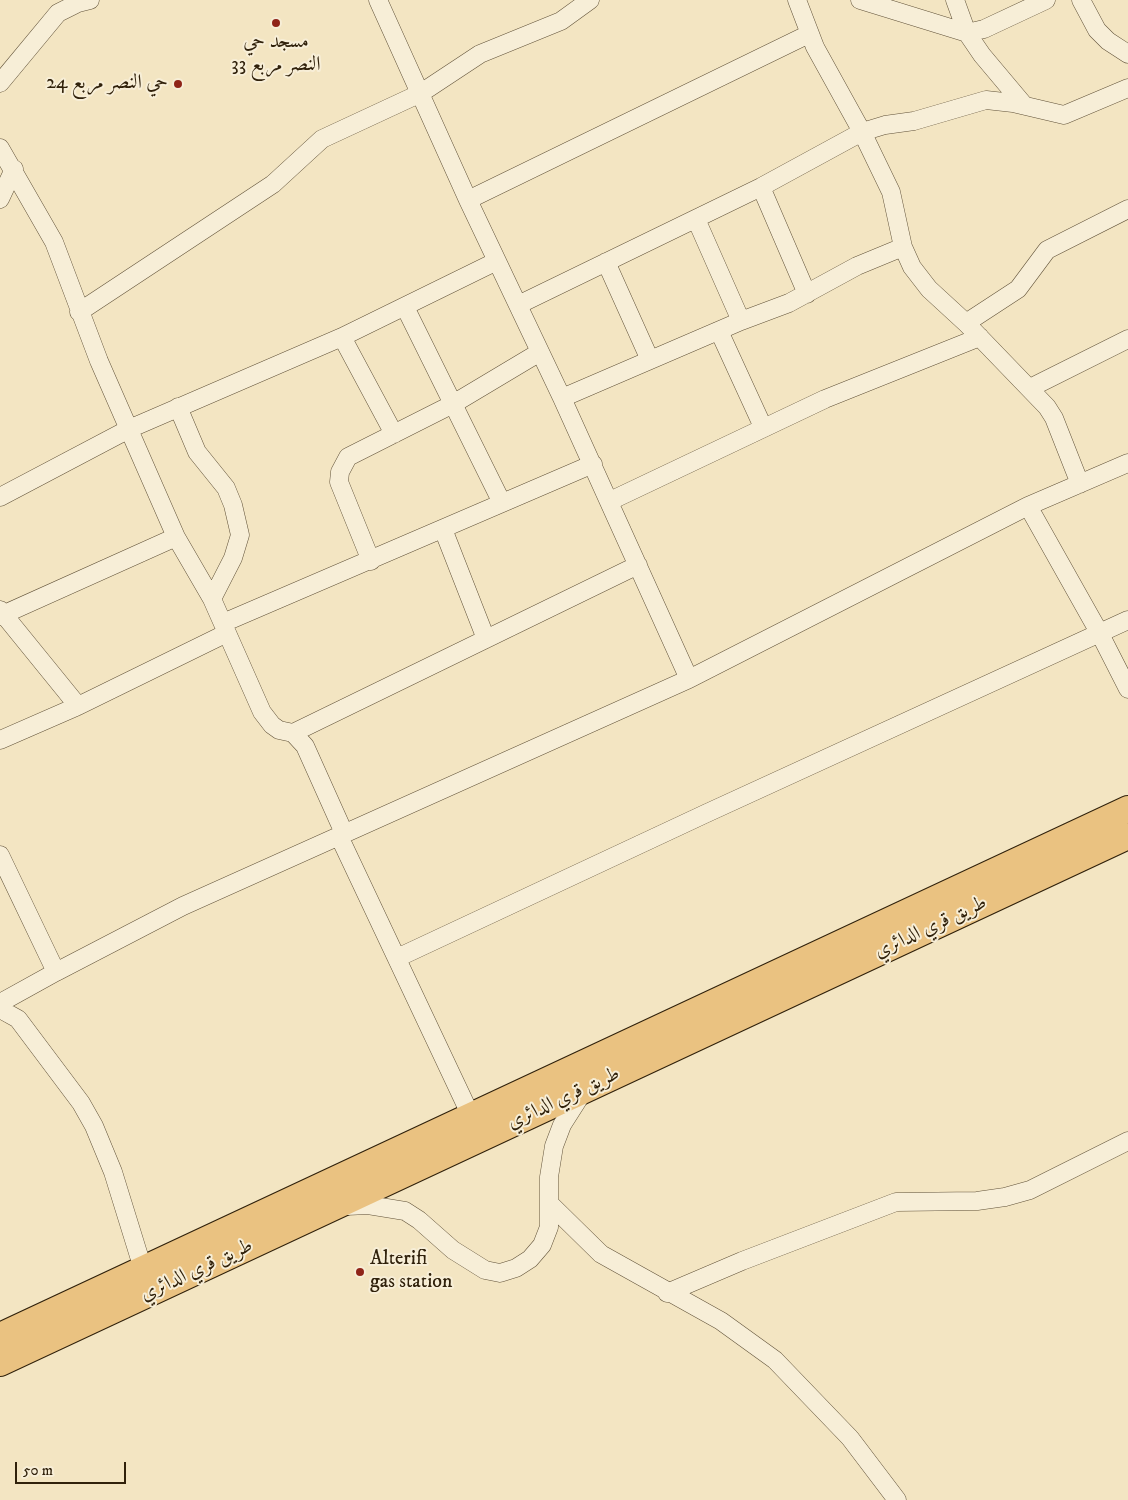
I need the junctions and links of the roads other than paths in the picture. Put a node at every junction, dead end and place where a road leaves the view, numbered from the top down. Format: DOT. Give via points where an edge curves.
graph roads {
  1 [pos="90,0"];
  2 [pos="378,0"];
  3 [pos="590,0"];
  4 [pos="797,0"];
  5 [pos="860,0"];
  6 [pos="955,0"];
  7 [pos="1046,0"];
  8 [pos="1081,0"];
  9 [pos="967,33"];
  10 [pos="809,34"];
  11 [pos="1128,54"];
  12 [pos="0,83"];
  13 [pos="1128,88"];
  14 [pos="421,93"];
  15 [pos="1024,105"];
  16 [pos="862,132"];
  17 [pos="0,148"];
  18 [pos="14,169"];
  19 [pos="761,187"];
  20 [pos="0,199"];
  21 [pos="468,200"];
  22 [pos="1128,208"];
  23 [pos="696,219"];
  24 [pos="903,247"];
  25 [pos="497,261"];
  26 [pos="606,262"];
  27 [pos="807,294"];
  28 [pos="518,305"];
  29 [pos="405,307"];
  30 [pos="80,312"];
  31 [pos="741,320"];
  32 [pos="966,323"];
  33 [pos="719,331"];
  34 [pos="342,337"];
  35 [pos="980,337"];
  36 [pos="1128,339"];
  37 [pos="540,352"];
  38 [pos="650,360"];
  39 [pos="1030,388"];
  40 [pos="562,398"];
  41 [pos="453,404"];
  42 [pos="178,407"];
  43 [pos="763,427"];
  44 [pos="129,429"];
  45 [pos="394,434"];
  46 [pos="1128,463"];
  47 [pos="592,464"];
  48 [pos="1080,484"];
  49 [pos="0,497"];
  50 [pos="610,501"];
  51 [pos="502,504"];
  52 [pos="1028,506"];
  53 [pos="443,529"];
  54 [pos="176,537"];
  55 [pos="371,561"];
  56 [pos="638,565"];
  57 [pos="212,599"];
  58 [pos="2,613"];
  59 [pos="1128,620"];
  60 [pos="225,628"];
  61 [pos="1100,634"];
  62 [pos="486,639"];
  63 [pos="689,678"];
  64 [pos="1128,688"];
  65 [pos="78,706"];
  66 [pos="293,733"];
  67 [pos="0,740"];
  68 [pos="1128,810"];
  69 [pos="342,834"];
  70 [pos="1128,836"];
  71 [pos="0,855"];
  72 [pos="396,958"];
  73 [pos="56,972"];
  74 [pos="0,1003"];
  75 [pos="0,1009"];
  76 [pos="585,1089"];
  77 [pos="471,1116"];
  78 [pos="1128,1141"];
  79 [pos="550,1204"];
  80 [pos="333,1207"];
  81 [pos="143,1269"];
  82 [pos="667,1293"];
  83 [pos="0,1336"];
  84 [pos="0,1363"];
  85 [pos="897,1500"];
  1 -- 12 [label="street" via="58,13"];
  2 -- 14 [label="street"];
  3 -- 14 [label="street" via="561,21 480,54"];
  4 -- 10 [label="street"];
  5 -- 9 [label="street"];
  6 -- 9 [label="street"];
  7 -- 9 [label="street" via="984,29"];
  8 -- 11 [label="street" via="1097,30"];
  9 -- 15 [label="street"];
  10 -- 16 [label="street"];
  10 -- 21 [label="street"];
  13 -- 15 [label="street" via="1064,115"];
  14 -- 21 [label="street"];
  14 -- 30 [label="street" via="322,138 273,184"];
  15 -- 16 [label="street" via="986,100"];
  16 -- 19 [label="street"];
  16 -- 24 [label="street" via="891,192"];
  17 -- 18 [label="street"];
  18 -- 20 [label="street"];
  18 -- 30 [label="street" via="54,242"];
  19 -- 23 [label="street"];
  19 -- 27 [label="street"];
  21 -- 25 [label="street"];
  22 -- 32 [label="street" via="1047,250 1018,289"];
  23 -- 26 [label="street"];
  23 -- 31 [label="street"];
  24 -- 27 [label="street" via="856,266"];
  24 -- 32 [label="street" via="912,267 929,289"];
  25 -- 28 [label="street"];
  25 -- 29 [label="street"];
  26 -- 28 [label="street"];
  26 -- 38 [label="street"];
  27 -- 31 [label="street"];
  28 -- 37 [label="street"];
  29 -- 34 [label="street"];
  29 -- 41 [label="street"];
  30 -- 44 [label="street"];
  31 -- 33 [label="street"];
  32 -- 35 [label="street"];
  33 -- 38 [label="street"];
  33 -- 43 [label="street"];
  34 -- 42 [label="street"];
  34 -- 45 [label="street"];
  35 -- 39 [label="street"];
  35 -- 43 [label="street"];
  36 -- 39 [label="street"];
  37 -- 40 [label="street"];
  37 -- 41 [label="street"];
  38 -- 40 [label="street"];
  39 -- 48 [label="street" via="1054,418"];
  40 -- 47 [label="street"];
  41 -- 45 [label="street"];
  41 -- 51 [label="street"];
  42 -- 44 [label="street"];
  42 -- 57 [label="street" via="197,452 226,488 240,535 233,558"];
  43 -- 50 [label="street"];
  44 -- 49 [label="street"];
  44 -- 54 [label="street"];
  45 -- 55 [label="street" via="348,458 340,472 339,482"];
  46 -- 48 [label="street"];
  47 -- 50 [label="street"];
  47 -- 51 [label="street"];
  48 -- 52 [label="street"];
  50 -- 56 [label="street"];
  51 -- 53 [label="street"];
  52 -- 61 [label="street"];
  52 -- 63 [label="street"];
  53 -- 55 [label="street"];
  53 -- 62 [label="street"];
  54 -- 57 [label="street"];
  54 -- 58 [label="street"];
  55 -- 60 [label="street"];
  56 -- 62 [label="street"];
  56 -- 63 [label="street"];
  57 -- 60 [label="street"];
  58 -- 65 [label="street"];
  59 -- 61 [label="street"];
  60 -- 65 [label="street"];
  60 -- 66 [label="street" via="262,712 272,725"];
  61 -- 64 [label="street"];
  61 -- 72 [label="street" via="707,812"];
  62 -- 66 [label="street"];
  63 -- 69 [label="street"];
  65 -- 67 [label="street"];
  66 -- 69 [label="street" via="305,746"];
  68 -- 77 [label="highway, طريق قري الدائري"];
  69 -- 72 [label="street"];
  69 -- 73 [label="street" via="183,906"];
  70 -- 76 [label="highway, طريق قري الدائري"];
  71 -- 73 [label="street"];
  72 -- 77 [label="street"];
  73 -- 74 [label="street"];
  75 -- 81 [label="street" via="18,1019 94,1126 113,1172"];
  76 -- 79 [label="street" via="562,1125 554,1146 549,1177"];
  76 -- 80 [label="highway, طريق قري الدائري"];
  77 -- 81 [label="highway, طريق قري الدائري"];
  78 -- 82 [label="street" via="1030,1190 976,1201 896,1202"];
  79 -- 80 [label="street" via="549,1227 542,1245 530,1260 500,1273 468,1261 405,1211 368,1205"];
  79 -- 82 [label="street" via="601,1254"];
  80 -- 84 [label="highway, طريق قري الدائري"];
  81 -- 83 [label="highway, طريق قري الدائري"];
  82 -- 85 [label="street" via="721,1321 775,1360 850,1438"];
}
